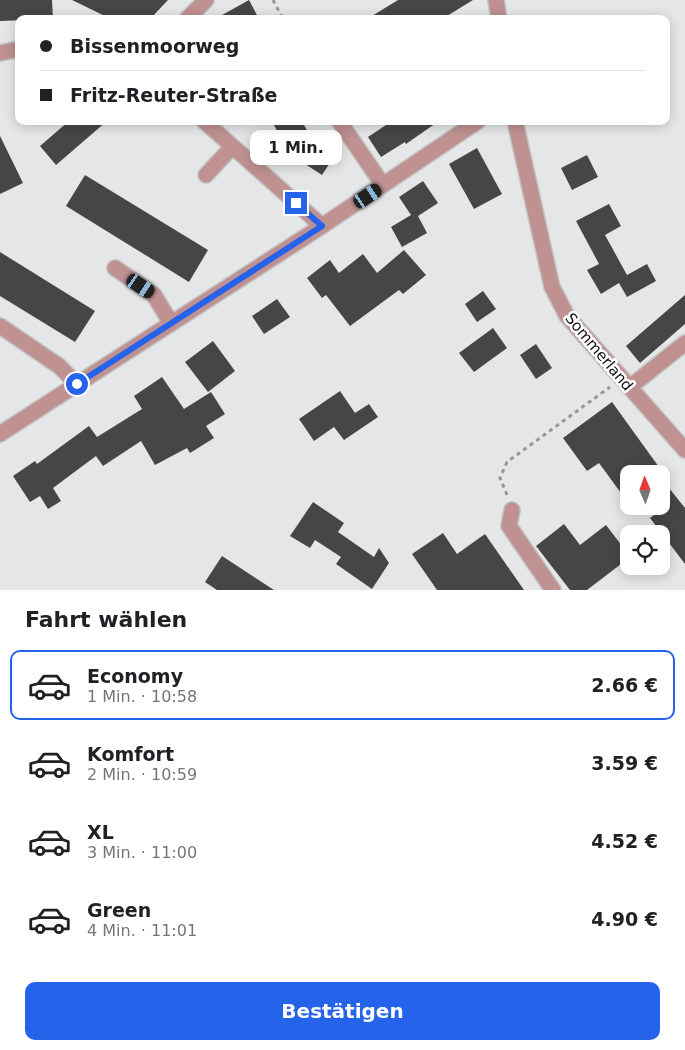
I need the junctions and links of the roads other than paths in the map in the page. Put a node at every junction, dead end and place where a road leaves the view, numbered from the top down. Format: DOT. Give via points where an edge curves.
graph roads {
  1 [pos="206,0"];
  2 [pos="496,0"];
  3 [pos="191,15"];
  4 [pos="498,15"];
  5 [pos="15,49"];
  6 [pos="0,54"];
  7 [pos="208,125"];
  8 [pos="342,125"];
  9 [pos="472,125"];
  10 [pos="516,125"];
  11 [pos="232,147"];
  12 [pos="206,175"];
  13 [pos="383,186"];
  14 [pos="322,226"];
  15 [pos="114,268"];
  16 [pos="171,323"];
  17 [pos="0,326"];
  18 [pos="685,343"];
  19 [pos="626,383"];
  20 [pos="77,384"];
  21 [pos="0,434"];
  22 [pos="685,450"];
  23 [pos="512,510"];
  24 [pos="553,590"];
  1 -- 3 [label="street"];
  2 -- 4 [label="street"];
  5 -- 6 [label="street"];
  7 -- 11 [label="street"];
  8 -- 13 [label="street"];
  9 -- 13 [label="street"];
  10 -- 19 [label="street, Sommerland" via="552,288 567,316"];
  11 -- 12 [label="street"];
  11 -- 14 [label="street"];
  13 -- 14 [label="street"];
  14 -- 16 [label="street"];
  15 -- 16 [label="street" via="154,295"];
  16 -- 20 [label="street"];
  17 -- 20 [label="street" via="59,366"];
  18 -- 19 [label="street"];
  19 -- 22 [label="street, Sommerland"];
  20 -- 21 [label="street"];
  23 -- 24 [label="street" via="508,526"];
}
